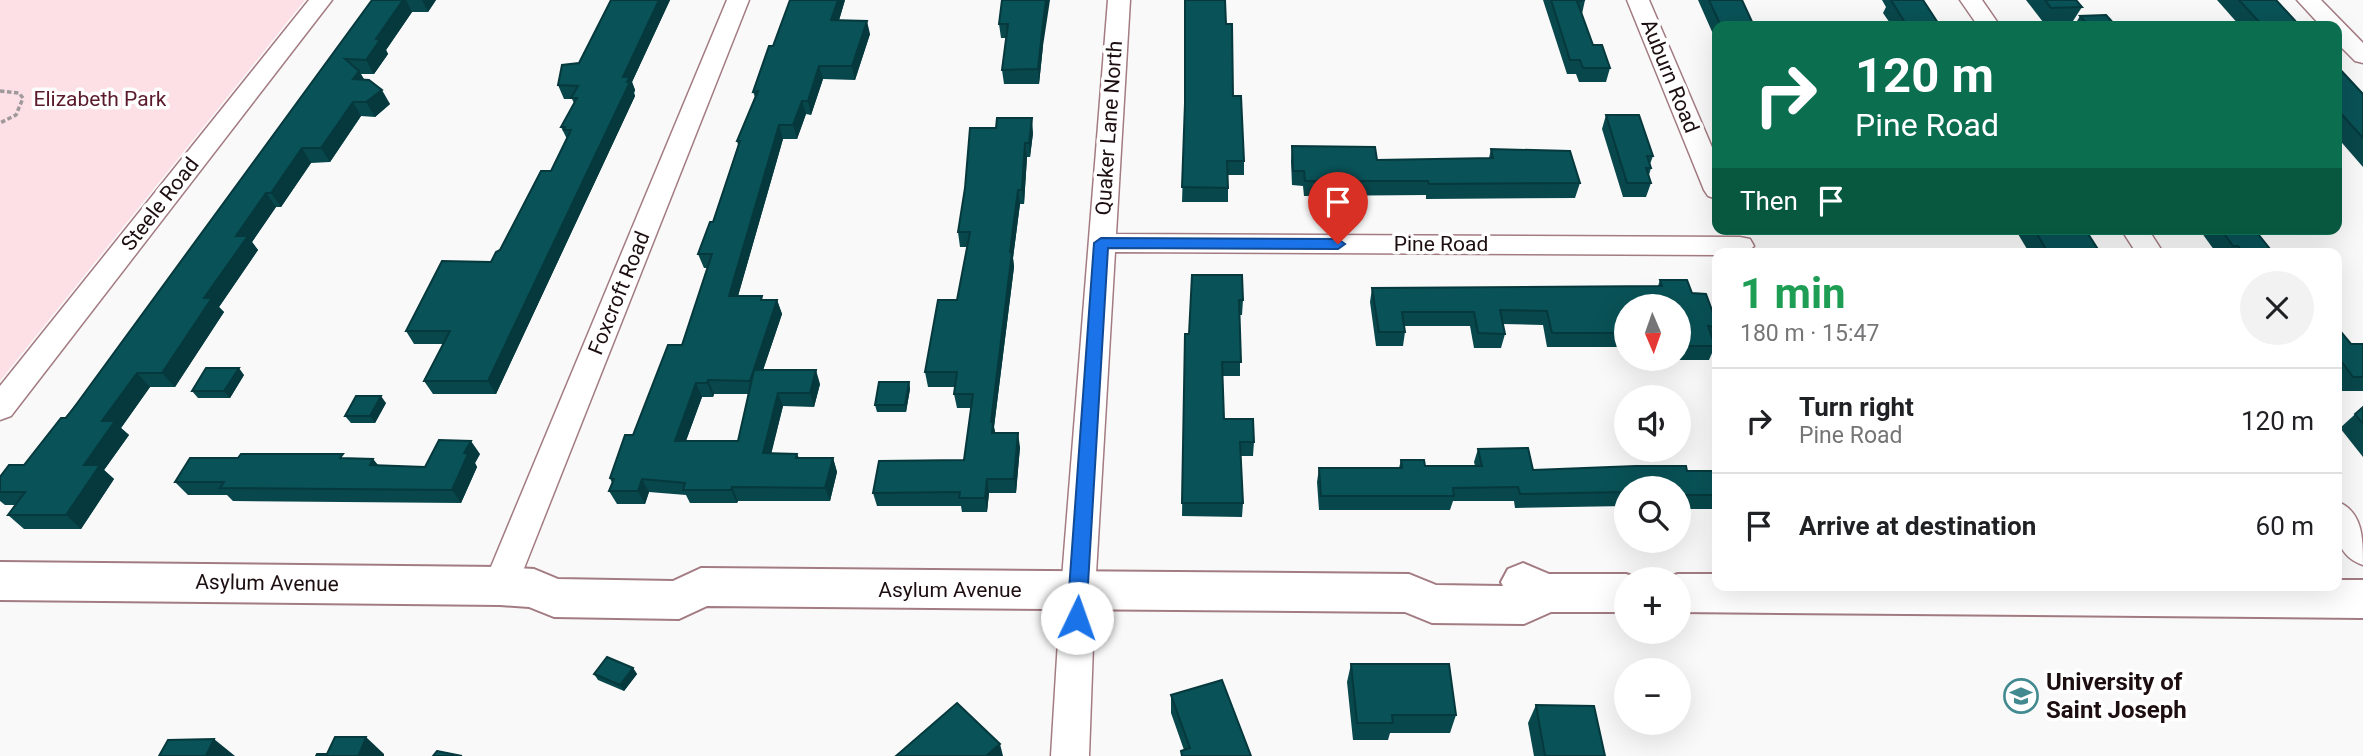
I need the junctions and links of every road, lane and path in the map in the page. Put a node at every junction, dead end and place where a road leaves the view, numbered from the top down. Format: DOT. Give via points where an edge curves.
graph roads {
  1 [pos="321,0"];
  2 [pos="738,0"];
  3 [pos="1119,0"];
  4 [pos="1638,0"];
  5 [pos="1970,0"];
  6 [pos="2308,0"];
  7 [pos="1985,21"];
  8 [pos="2329,21"];
  9 [pos="2342,34"];
  10 [pos="2363,56"];
  11 [pos="0,91"];
  12 [pos="0,123"];
  13 [pos="1712,178"];
  14 [pos="1101,243"];
  15 [pos="1738,243"];
  16 [pos="0,408"];
  17 [pos="2342,522"];
  18 [pos="2363,551"];
  19 [pos="0,581"];
  20 [pos="517,587"];
  21 [pos="1078,591"];
  22 [pos="1885,591"];
  23 [pos="1614,593"];
  24 [pos="1691,593"];
  25 [pos="2363,598"];
  26 [pos="1070,756"];
  1 -- 16 [label="street, Steele Road"];
  2 -- 20 [label="street, Foxcroft Road"];
  3 -- 14 [label="street, Quaker Lane North"];
  4 -- 13 [label="street, Auburn Road"];
  5 -- 7 [label="street"];
  6 -- 8 [label="street"];
  9 -- 10 [label="street"];
  11 -- 12 [label="path" via="19,93 23,98 16,115"];
  14 -- 15 [label="street, Pine Road"];
  14 -- 21 [label="street, Quaker Lane North"];
  17 -- 18 [label="street"];
  19 -- 20 [label="main road, Asylum Avenue"];
  20 -- 21 [label="main road, Asylum Avenue" via="554,598 679,600 701,587"];
  21 -- 23 [label="main road, Asylum Avenue" via="1409,593 1432,604 1524,605 1545,593"];
  21 -- 26 [label="street, Quaker Lane North"];
  22 -- 24 [label="main road"];
  22 -- 25 [label="main road"];
}
